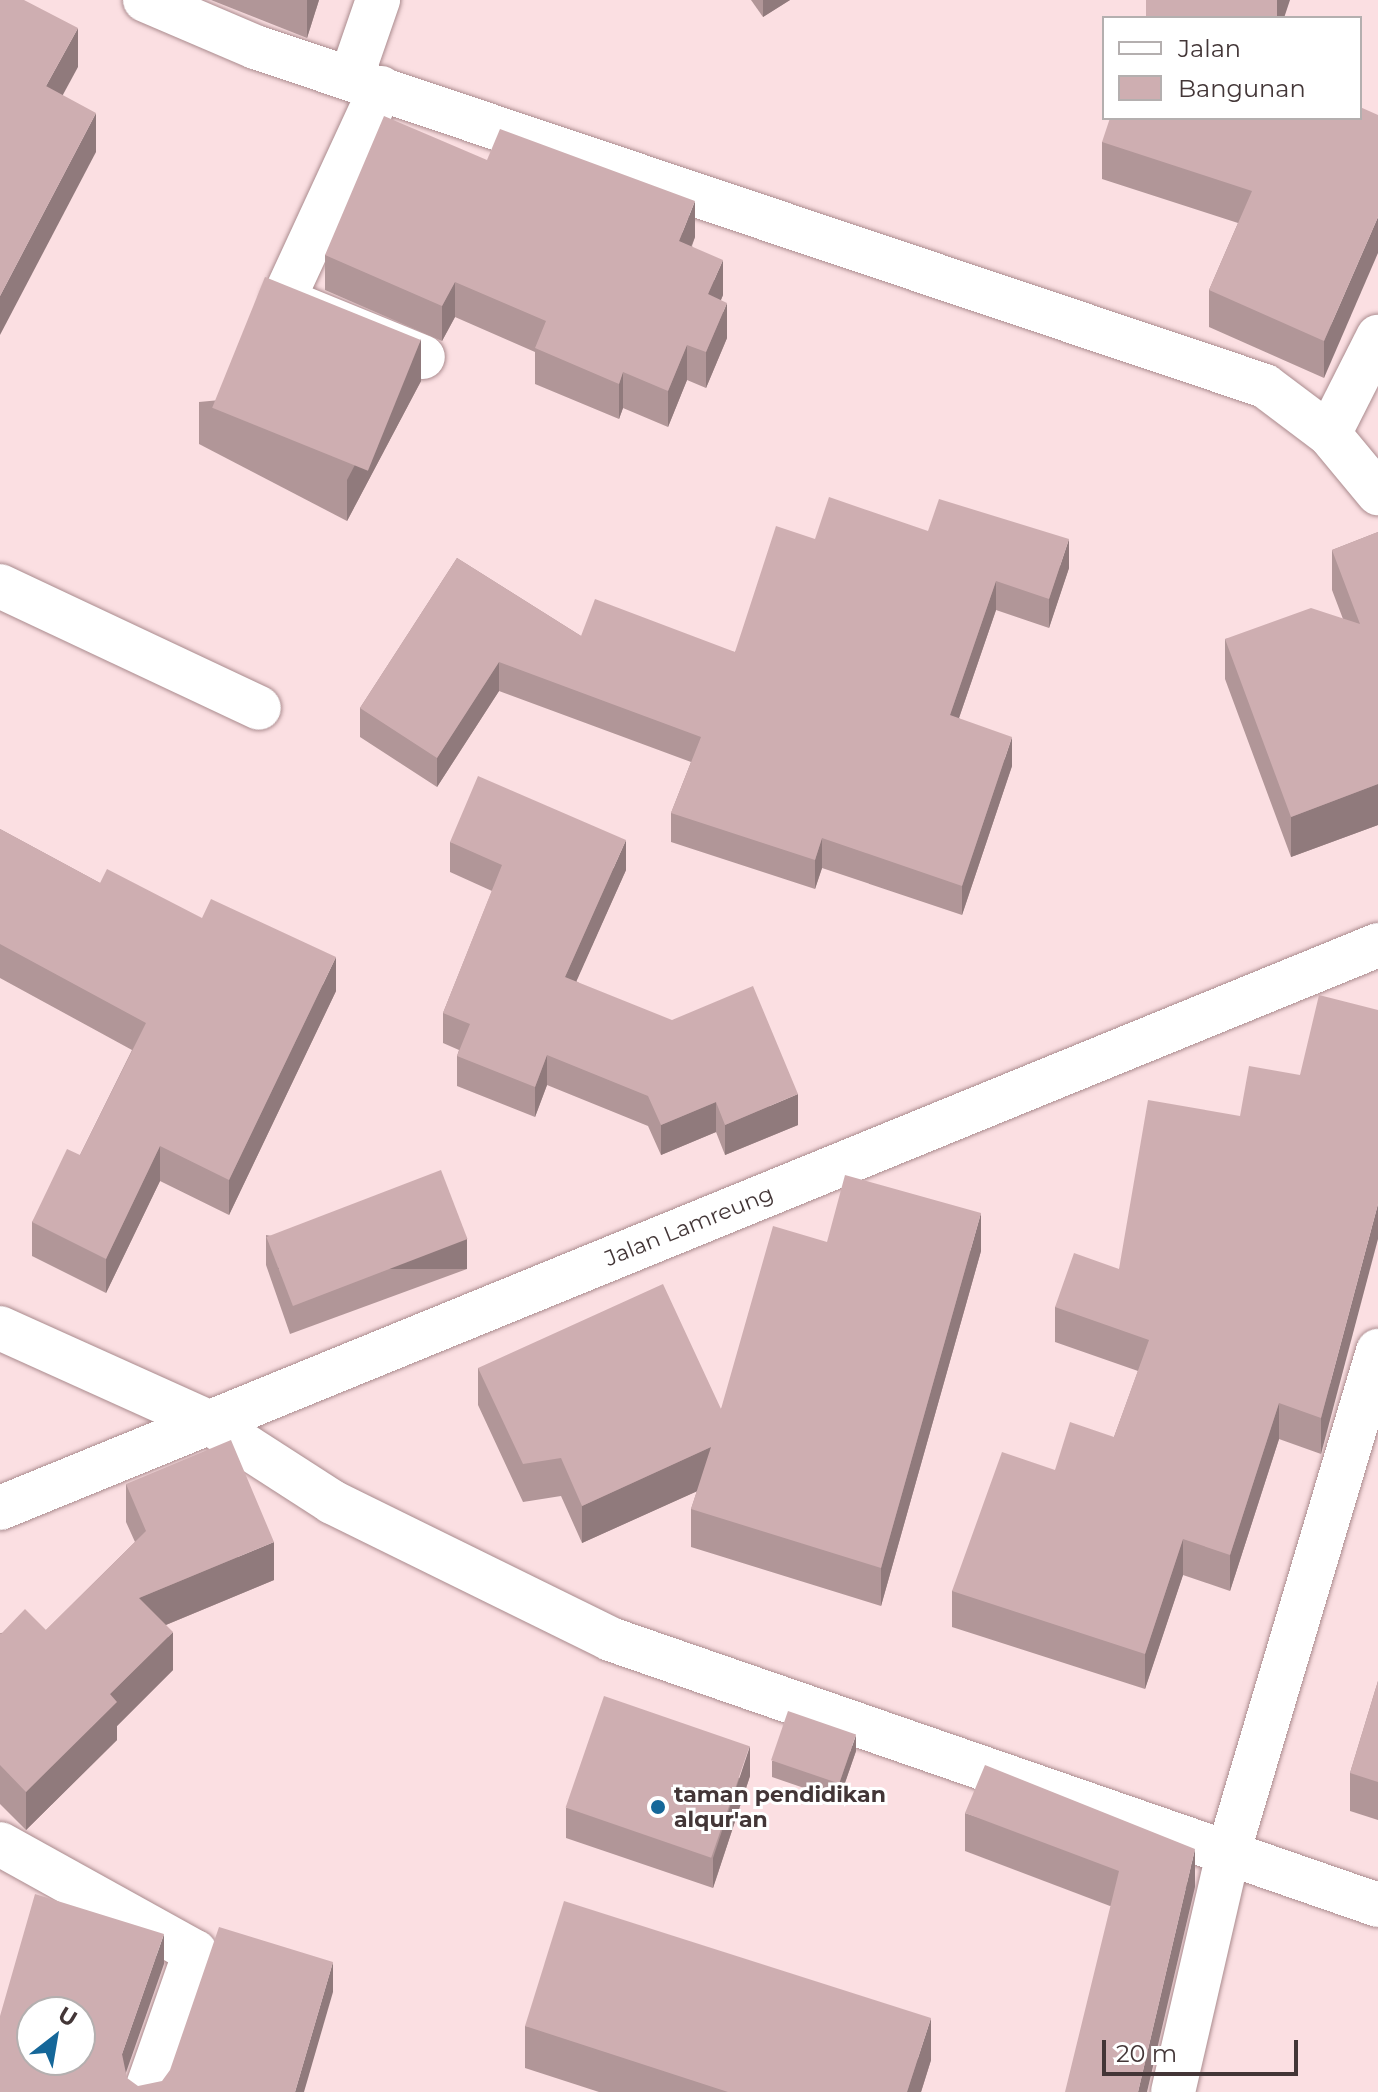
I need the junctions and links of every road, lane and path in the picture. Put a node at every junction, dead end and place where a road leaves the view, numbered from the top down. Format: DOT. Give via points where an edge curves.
graph roads {
  1 [pos="145,0"];
  2 [pos="378,0"];
  3 [pos="366,83"];
  4 [pos="1378,337"];
  5 [pos="423,357"];
  6 [pos="1329,434"];
  7 [pos="1378,493"];
  8 [pos="0,586"];
  9 [pos="259,708"];
  10 [pos="1378,945"];
  11 [pos="0,1328"];
  12 [pos="1378,1351"];
  13 [pos="208,1422"];
  14 [pos="0,1508"];
  15 [pos="0,1844"];
  16 [pos="1229,1850"];
  17 [pos="1378,1905"];
  18 [pos="146,2092"];
  19 [pos="1173,2092"];
  1 -- 3 [label="street"];
  2 -- 3 [label="street"];
  3 -- 5 [label="street" via="283,300"];
  3 -- 6 [label="street" via="1265,386"];
  4 -- 6 [label="street"];
  6 -- 7 [label="street"];
  8 -- 9 [label="street"];
  10 -- 13 [label="street, Jalan Lamreung"];
  11 -- 13 [label="street"];
  12 -- 16 [label="street"];
  13 -- 14 [label="street, Jalan Lamreung"];
  13 -- 16 [label="street" via="332,1502 610,1639 721,1683"];
  15 -- 18 [label="street" via="195,1952"];
  16 -- 17 [label="street"];
  16 -- 19 [label="street"];
}
